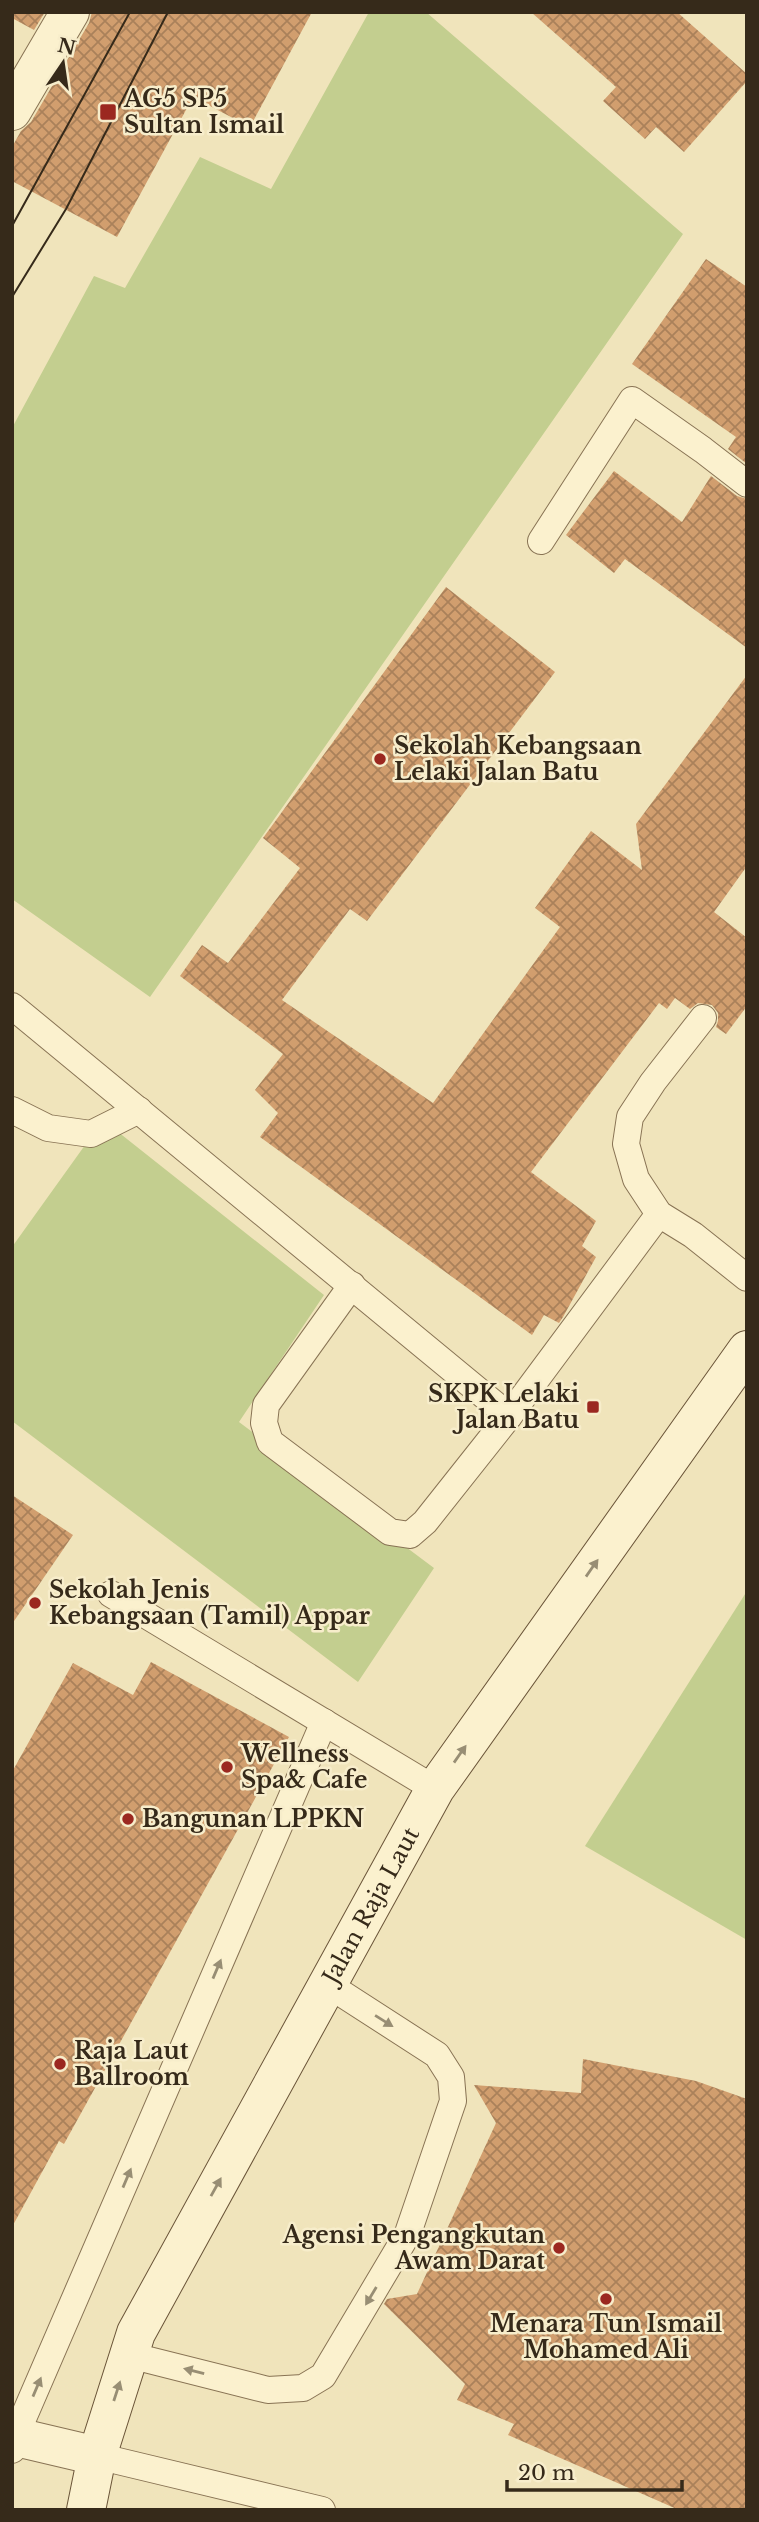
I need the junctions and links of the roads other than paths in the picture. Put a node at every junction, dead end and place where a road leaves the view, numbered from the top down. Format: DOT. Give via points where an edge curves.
graph roads {
  1 [pos="70,12"];
  2 [pos="12,111"];
  3 [pos="747,484"];
  4 [pos="541,541"];
  5 [pos="12,1006"];
  6 [pos="703,1018"];
  7 [pos="12,1110"];
  8 [pos="139,1110"];
  9 [pos="659,1214"];
  10 [pos="747,1278"];
  11 [pos="352,1285"];
  12 [pos="747,1350"];
  13 [pos="509,1416"];
  14 [pos="111,1594"];
  15 [pos="324,1722"];
  16 [pos="435,1789"];
  17 [pos="327,1984"];
  18 [pos="129,2355"];
  19 [pos="13,2441"];
  20 [pos="97,2456"];
  21 [pos="236,2500"];
  22 [pos="86,2510"];
  23 [pos="322,2510"];
  1 -- 2 [label="main road"];
  3 -- 4 [label="lane" via="632,400"];
  5 -- 8 [label="lane"];
  6 -- 9 [label="lane" via="630,1117 626,1144 636,1179"];
  7 -- 8 [label="lane" via="48,1128 91,1134"];
  8 -- 11 [label="lane"];
  9 -- 10 [label="lane"];
  9 -- 13 [label="lane"];
  11 -- 13 [label="lane"];
  11 -- 13 [label="lane" via="266,1405 264,1423 270,1442 390,1532 410,1535"];
  16 -- 12 [label="main road, Jalan Raja Laut, one-way"];
  14 -- 15 [label="lane"];
  15 -- 16 [label="lane"];
  19 -- 15 [label="lane, one-way"];
  16 -- 17 [label="main road, Jalan Raja Laut"];
  18 -- 17 [label="main road, Jalan Raja Laut, one-way" via="136,2333"];
  17 -- 18 [label="lane, one-way" via="437,2055 451,2077 453,2101 408,2233 323,2376 303,2388 268,2390"];
  20 -- 18 [label="main road, Jalan Raja Laut, one-way"];
  19 -- 20 [label="main road"];
  20 -- 21 [label="lane"];
  20 -- 22 [label="main road, Jalan Raja Laut"];
  21 -- 23 [label="lane"];
}
